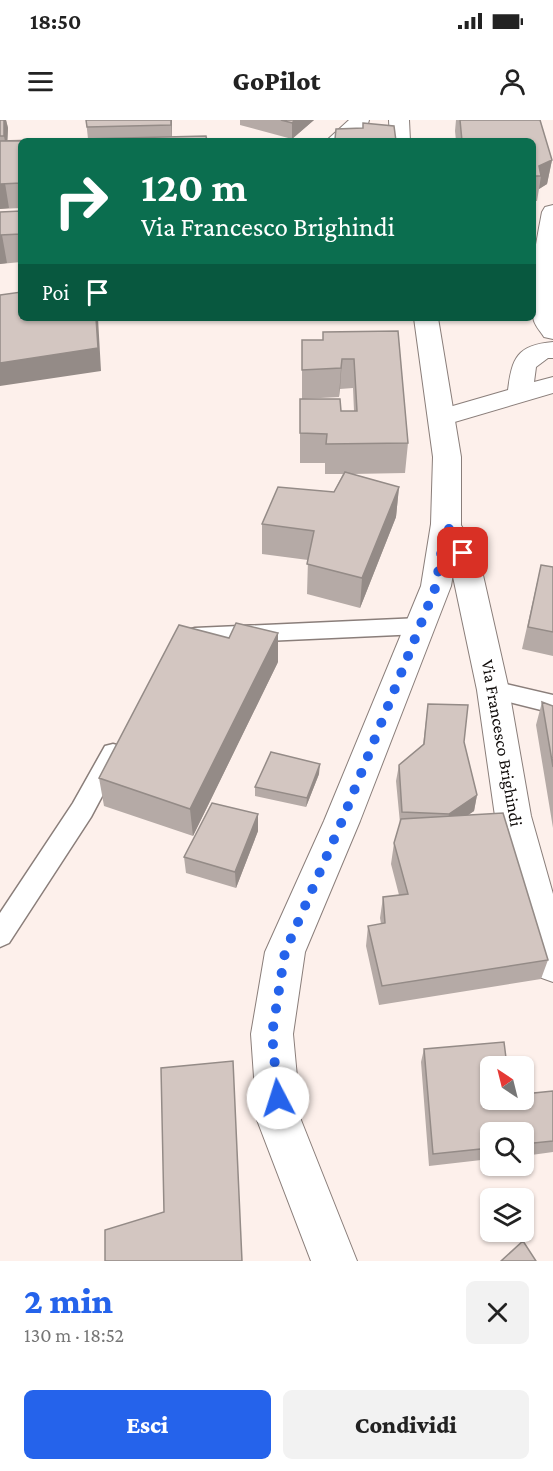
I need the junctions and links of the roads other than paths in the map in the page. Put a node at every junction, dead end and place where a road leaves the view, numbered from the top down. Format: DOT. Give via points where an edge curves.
graph roads {
  1 [pos="359,120"];
  2 [pos="399,120"];
  3 [pos="340,138"];
  4 [pos="400,138"];
  5 [pos="553,212"];
  6 [pos="426,321"];
  7 [pos="553,332"];
  8 [pos="553,350"];
  9 [pos="553,385"];
  10 [pos="520,394"];
  11 [pos="441,418"];
  12 [pos="446,524"];
  13 [pos="420,626"];
  14 [pos="172,656"];
  15 [pos="493,690"];
  16 [pos="553,704"];
  17 [pos="125,730"];
  18 [pos="0,935"];
  19 [pos="553,964"];
  20 [pos="334,1261"];
  1 -- 3 [label="main road"];
  2 -- 4 [label="main road"];
  5 -- 7 [label="main road" via="542,303"];
  6 -- 11 [label="main road"];
  8 -- 10 [label="main road" via="541,351 524,364"];
  9 -- 10 [label="main road"];
  10 -- 11 [label="main road"];
  11 -- 12 [label="main road" via="447,457"];
  12 -- 13 [label="main road" via="436,586"];
  12 -- 15 [label="main road, Via Francesco Brighindi" via="463,553"];
  13 -- 14 [label="lane" via="195,636"];
  13 -- 20 [label="main road" via="285,952 272,1034 279,1120"];
  15 -- 16 [label="lane"];
  15 -- 19 [label="main road, Via Francesco Brighindi" via="513,816"];
  17 -- 18 [label="lane" via="82,810"];
}
